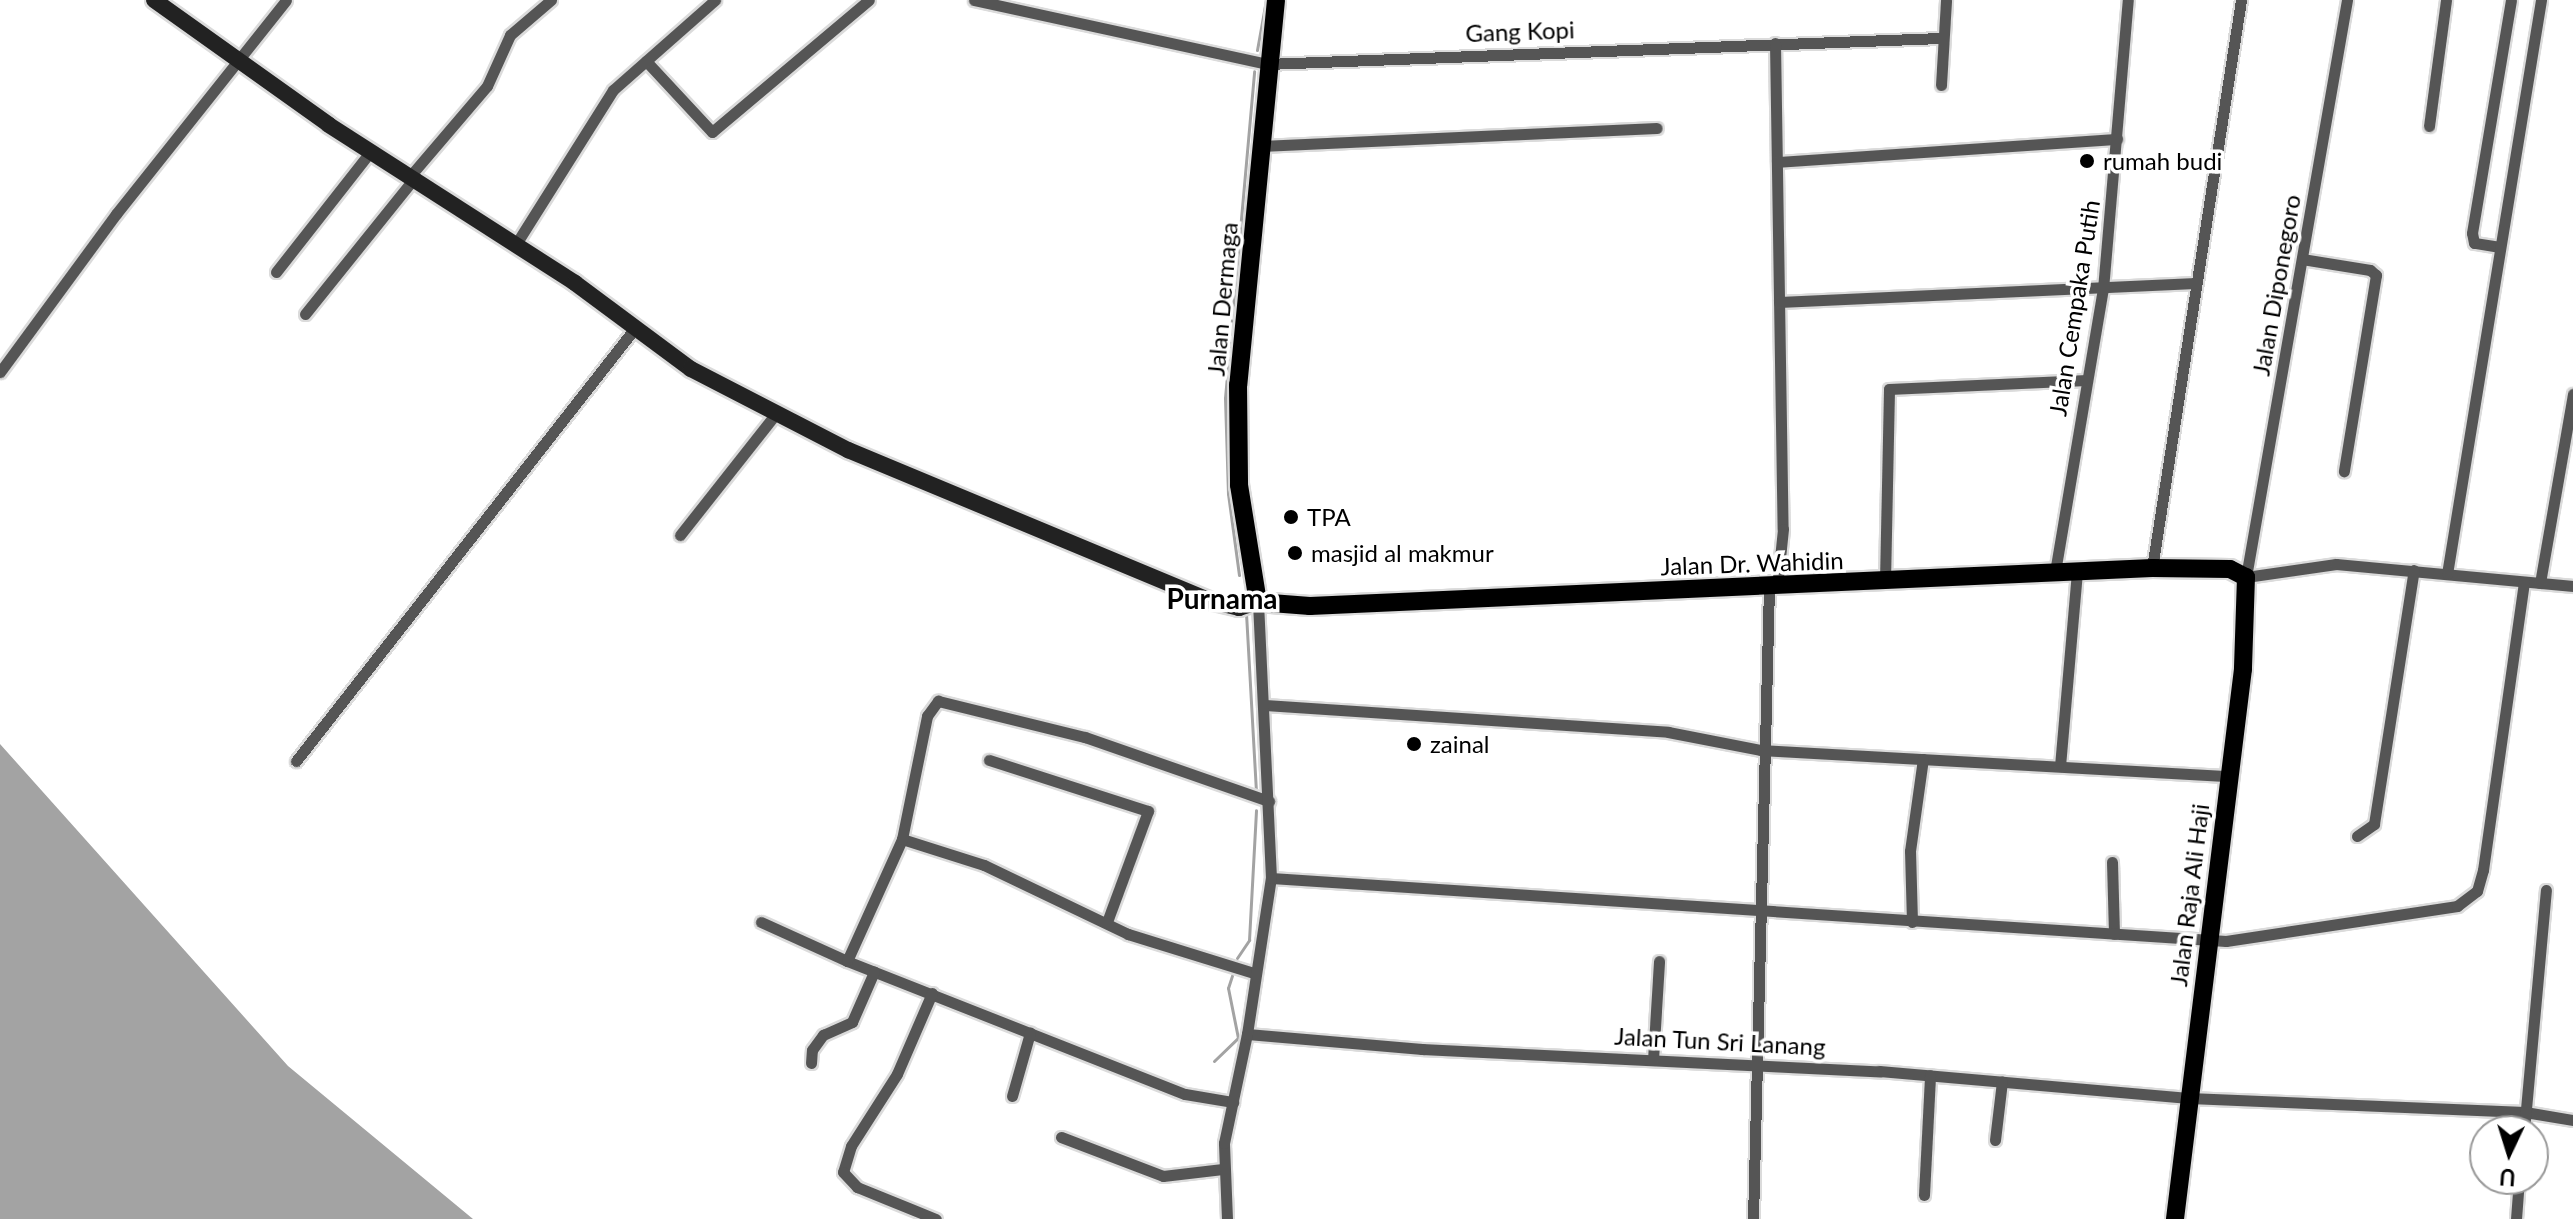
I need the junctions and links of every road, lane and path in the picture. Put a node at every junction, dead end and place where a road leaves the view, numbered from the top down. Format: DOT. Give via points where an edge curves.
graph roads {
  1 [pos="154,0"];
  2 [pos="286,0"];
  3 [pos="551,0"];
  4 [pos="715,0"];
  5 [pos="869,0"];
  6 [pos="974,0"];
  7 [pos="1276,0"];
  8 [pos="1946,0"];
  9 [pos="2128,0"];
  10 [pos="2241,0"];
  11 [pos="2347,0"];
  12 [pos="2446,0"];
  13 [pos="2511,0"];
  14 [pos="2541,0"];
  15 [pos="1942,38"];
  16 [pos="1775,43"];
  17 [pos="239,59"];
  18 [pos="646,61"];
  19 [pos="1267,64"];
  20 [pos="1941,85"];
  21 [pos="2429,126"];
  22 [pos="1657,128"];
  23 [pos="2117,139"];
  24 [pos="1261,146"];
  25 [pos="371,151"];
  26 [pos="1777,162"];
  27 [pos="413,176"];
  28 [pos="516,244"];
  29 [pos="2500,247"];
  30 [pos="2302,259"];
  31 [pos="276,272"];
  32 [pos="2196,283"];
  33 [pos="2103,289"];
  34 [pos="1779,302"];
  35 [pos="305,314"];
  36 [pos="635,328"];
  37 [pos="0,372"];
  38 [pos="2087,380"];
  39 [pos="2573,394"];
  40 [pos="777,412"];
  41 [pos="2344,471"];
  42 [pos="680,535"];
  43 [pos="2152,568"];
  44 [pos="2414,570"];
  45 [pos="2055,572"];
  46 [pos="2077,573"];
  47 [pos="2447,574"];
  48 [pos="2246,577"];
  49 [pos="1885,581"];
  50 [pos="2524,582"];
  51 [pos="2540,583"];
  52 [pos="2573,586"];
  53 [pos="1773,587"];
  54 [pos="1258,602"];
  55 [pos="1265,705"];
  56 [pos="1761,750"];
  57 [pos="1923,759"];
  58 [pos="989,760"];
  59 [pos="296,761"];
  60 [pos="2060,766"];
  61 [pos="2228,776"];
  62 [pos="1269,801"];
  63 [pos="2357,836"];
  64 [pos="902,839"];
  65 [pos="2112,862"];
  66 [pos="1271,878"];
  67 [pos="2546,890"];
  68 [pos="1759,911"];
  69 [pos="761,922"];
  70 [pos="1107,922"];
  71 [pos="1912,922"];
  72 [pos="2114,934"];
  73 [pos="2207,948"];
  74 [pos="847,961"];
  75 [pos="1659,961"];
  76 [pos="874,972"];
  77 [pos="1254,973"];
  78 [pos="932,993"];
  79 [pos="1030,1033"];
  80 [pos="1247,1034"];
  81 [pos="1653,1060"];
  82 [pos="811,1063"];
  83 [pos="1757,1064"];
  84 [pos="1930,1075"];
  85 [pos="2002,1081"];
  86 [pos="1012,1096"];
  87 [pos="2189,1098"];
  88 [pos="1233,1102"];
  89 [pos="2525,1112"];
  90 [pos="2525,1115"];
  91 [pos="2573,1120"];
  92 [pos="1061,1137"];
  93 [pos="1995,1140"];
  94 [pos="1223,1169"];
  95 [pos="1924,1195"];
  96 [pos="2518,1195"];
  97 [pos="936,1219"];
  98 [pos="1227,1219"];
  99 [pos="1753,1219"];
  100 [pos="2175,1219"];
  101 [pos="2516,1219"];
  1 -- 17 [label="street"];
  2 -- 17 [label="street"];
  3 -- 27 [label="street" via="510,35 487,86"];
  4 -- 18 [label="street"];
  5 -- 18 [label="street" via="712,132"];
  6 -- 19 [label="street, Gang Kopi"];
  7 -- 19 [label="main road, Jalan Dermaga"];
  8 -- 15 [label="street"];
  9 -- 23 [label="street, Jalan Cempaka Putih"];
  10 -- 32 [label="street"];
  11 -- 30 [label="street, Jalan Diponegoro"];
  12 -- 21 [label="street"];
  13 -- 29 [label="street" via="2472,233 2474,243"];
  14 -- 29 [label="street"];
  15 -- 16 [label="street, Gang Kopi"];
  15 -- 20 [label="street"];
  16 -- 19 [label="street, Gang Kopi"];
  16 -- 26 [label="street"];
  17 -- 25 [label="street"];
  17 -- 37 [label="street"];
  18 -- 28 [label="street" via="594,115"];
  19 -- 24 [label="main road, Jalan Dermaga"];
  22 -- 24 [label="street"];
  23 -- 26 [label="street"];
  23 -- 33 [label="street, Jalan Cempaka Putih"];
  24 -- 54 [label="main road, Jalan Dermaga" via="1237,433 1245,546"];
  25 -- 27 [label="street"];
  25 -- 31 [label="street"];
  26 -- 34 [label="street"];
  27 -- 28 [label="street"];
  27 -- 35 [label="street"];
  28 -- 36 [label="street"];
  29 -- 47 [label="street"];
  30 -- 41 [label="street" via="2376,275"];
  30 -- 48 [label="street, Jalan Diponegoro"];
  32 -- 33 [label="street"];
  32 -- 43 [label="street"];
  33 -- 34 [label="street"];
  33 -- 38 [label="street, Jalan Cempaka Putih"];
  34 -- 53 [label="street" via="1783,529"];
  36 -- 40 [label="street" via="691,369"];
  36 -- 59 [label="street"];
  38 -- 45 [label="street, Jalan Cempaka Putih"];
  38 -- 49 [label="street" via="1889,389"];
  39 -- 51 [label="street"];
  40 -- 42 [label="street"];
  40 -- 54 [label="street" via="848,450 1214,602 1239,608"];
  43 -- 46 [label="main road, Jalan Dr. Wahidin"];
  43 -- 48 [label="main road, Jalan Dr. Wahidin" via="2230,569"];
  44 -- 47 [label="street"];
  44 -- 48 [label="street" via="2336,564"];
  44 -- 63 [label="street" via="2374,824"];
  45 -- 46 [label="main road, Jalan Dr. Wahidin"];
  45 -- 49 [label="main road, Jalan Dr. Wahidin"];
  46 -- 60 [label="street"];
  47 -- 50 [label="street"];
  48 -- 61 [label="main road, Jalan Raja Ali Haji" via="2247,622"];
  49 -- 53 [label="main road, Jalan Dr. Wahidin"];
  50 -- 51 [label="street"];
  50 -- 73 [label="street" via="2483,870 2473,896 2457,906"];
  51 -- 52 [label="street"];
  53 -- 54 [label="main road, Jalan Dr. Wahidin" via="1310,606"];
  53 -- 56 [label="street"];
  54 -- 55 [label="street"];
  55 -- 56 [label="street" via="1668,732"];
  55 -- 62 [label="street"];
  56 -- 57 [label="street"];
  56 -- 68 [label="street"];
  57 -- 60 [label="street"];
  57 -- 71 [label="street" via="1910,851"];
  58 -- 70 [label="street" via="1148,811"];
  60 -- 61 [label="street"];
  61 -- 73 [label="main road, Jalan Raja Ali Haji"];
  62 -- 64 [label="street" via="1085,737 938,701 927,716"];
  62 -- 66 [label="street"];
  64 -- 70 [label="street" via="984,865"];
  64 -- 74 [label="street"];
  65 -- 72 [label="street"];
  66 -- 68 [label="street"];
  66 -- 77 [label="street"];
  67 -- 89 [label="street"];
  68 -- 71 [label="street"];
  68 -- 83 [label="street"];
  69 -- 74 [label="street"];
  70 -- 77 [label="street" via="1128,934"];
  71 -- 72 [label="street"];
  72 -- 73 [label="street"];
  73 -- 87 [label="main road, Jalan Raja Ali Haji"];
  74 -- 76 [label="street"];
  75 -- 81 [label="street"];
  76 -- 78 [label="street"];
  76 -- 82 [label="street" via="852,1022 823,1035 812,1050"];
  77 -- 80 [label="street"];
  78 -- 79 [label="street"];
  78 -- 97 [label="street" via="897,1074 851,1146 843,1172 857,1187"];
  79 -- 86 [label="street"];
  79 -- 88 [label="street" via="1185,1094"];
  80 -- 81 [label="street, Jalan Tun Sri Lanang"];
  80 -- 88 [label="street"];
  81 -- 83 [label="street, Jalan Tun Sri Lanang"];
  83 -- 84 [label="street, Jalan Tun Sri Lanang"];
  83 -- 99 [label="street"];
  84 -- 85 [label="street, Jalan Tun Sri Lanang"];
  84 -- 95 [label="street"];
  85 -- 87 [label="street, Jalan Tun Sri Lanang"];
  85 -- 93 [label="street"];
  87 -- 89 [label="street, Jalan Tun Sri Lanang"];
  87 -- 100 [label="main road, Jalan Raja Ali Haji"];
  88 -- 94 [label="street"];
  89 -- 90 [label="street"];
  89 -- 91 [label="street, Jalan Tun Sri Lanang"];
  92 -- 94 [label="street" via="1163,1176"];
  94 -- 98 [label="street"];
  96 -- 101 [label="street"];
}
